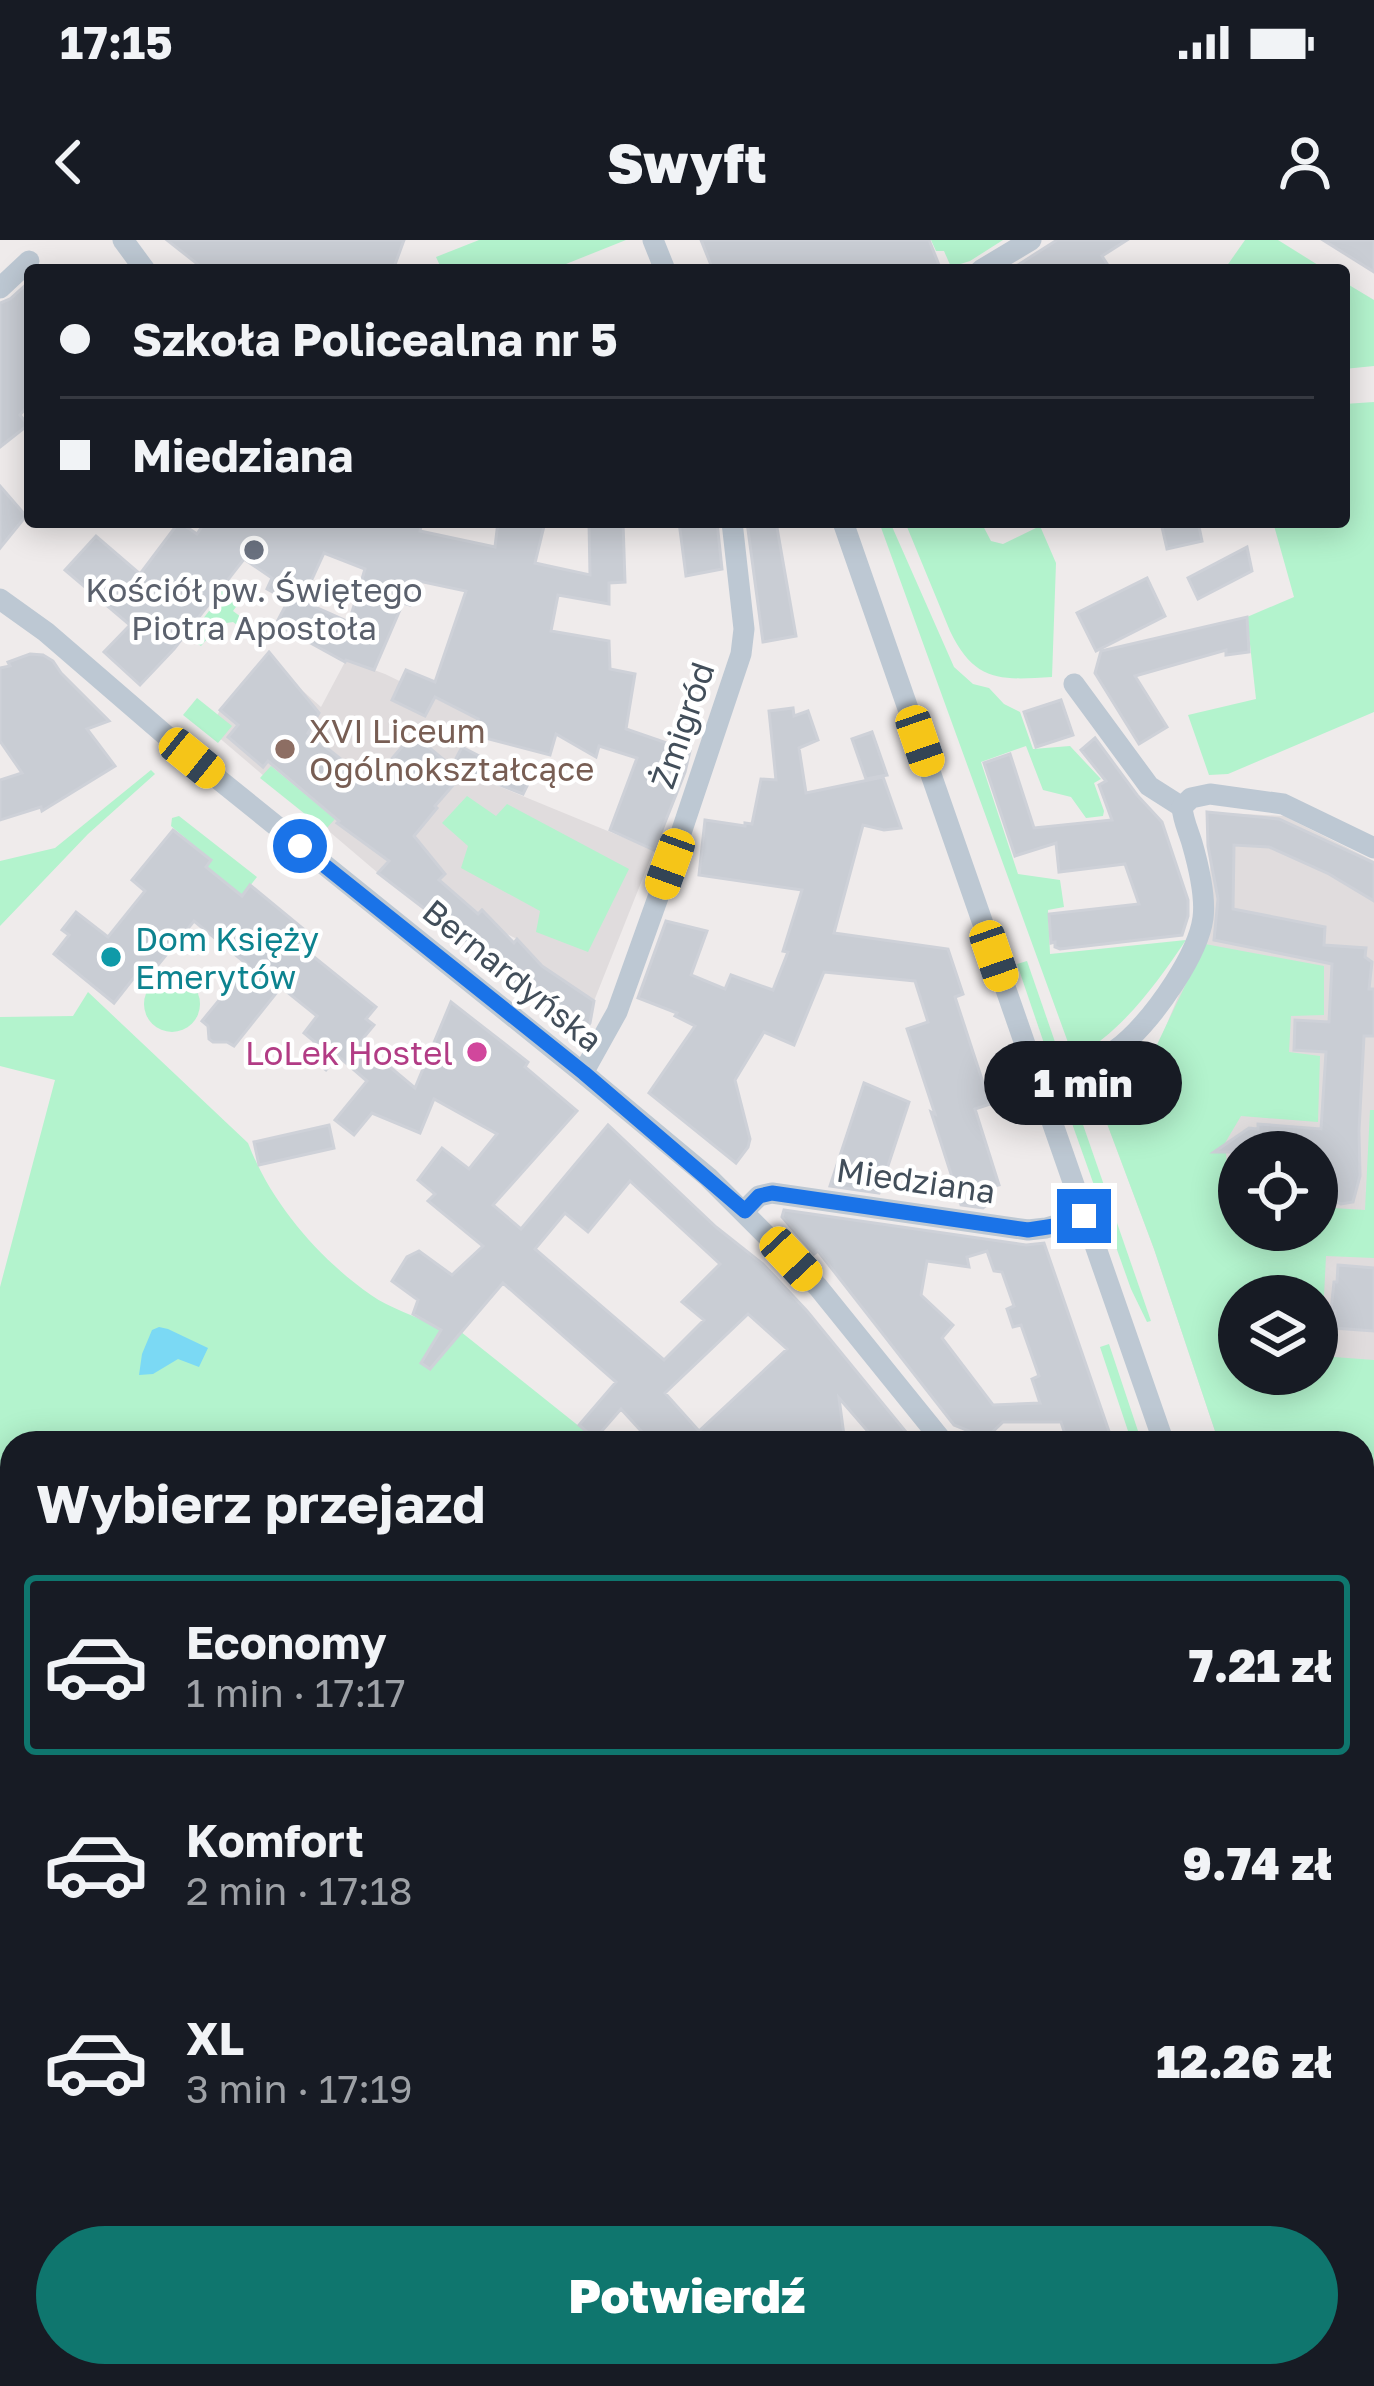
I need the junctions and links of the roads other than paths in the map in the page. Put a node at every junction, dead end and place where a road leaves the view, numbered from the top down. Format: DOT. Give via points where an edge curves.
graph roads {
  1 [pos="122,240"];
  2 [pos="1031,240"];
  3 [pos="141,264"];
  4 [pos="991,264"];
  5 [pos="24,266"];
  6 [pos="0,288"];
  7 [pos="733,528"];
  8 [pos="845,528"];
  9 [pos="0,599"];
  10 [pos="1074,684"];
  11 [pos="1182,807"];
  12 [pos="1374,848"];
  13 [pos="584,1073"];
  14 [pos="1040,1089"];
  15 [pos="745,1211"];
  16 [pos="1084,1216"];
  17 [pos="934,1431"];
  18 [pos="1160,1431"];
  1 -- 3 [label="street"];
  2 -- 4 [label="street"];
  5 -- 6 [label="street"];
  7 -- 13 [label="street, Żmigród" via="744,641 616,1012"];
  8 -- 14 [label="street"];
  9 -- 13 [label="street, Bernardyńska"];
  10 -- 11 [label="street" via="1149,786"];
  11 -- 12 [label="street" via="1210,794 1283,804"];
  11 -- 14 [label="street" via="1203,915 1189,956 1128,1040"];
  13 -- 15 [label="street, Bernardyńska"];
  14 -- 16 [label="street"];
  15 -- 16 [label="street, Miedziana" via="772,1193 1028,1230"];
  15 -- 17 [label="street, Bernardyńska"];
  16 -- 18 [label="street"];
}
